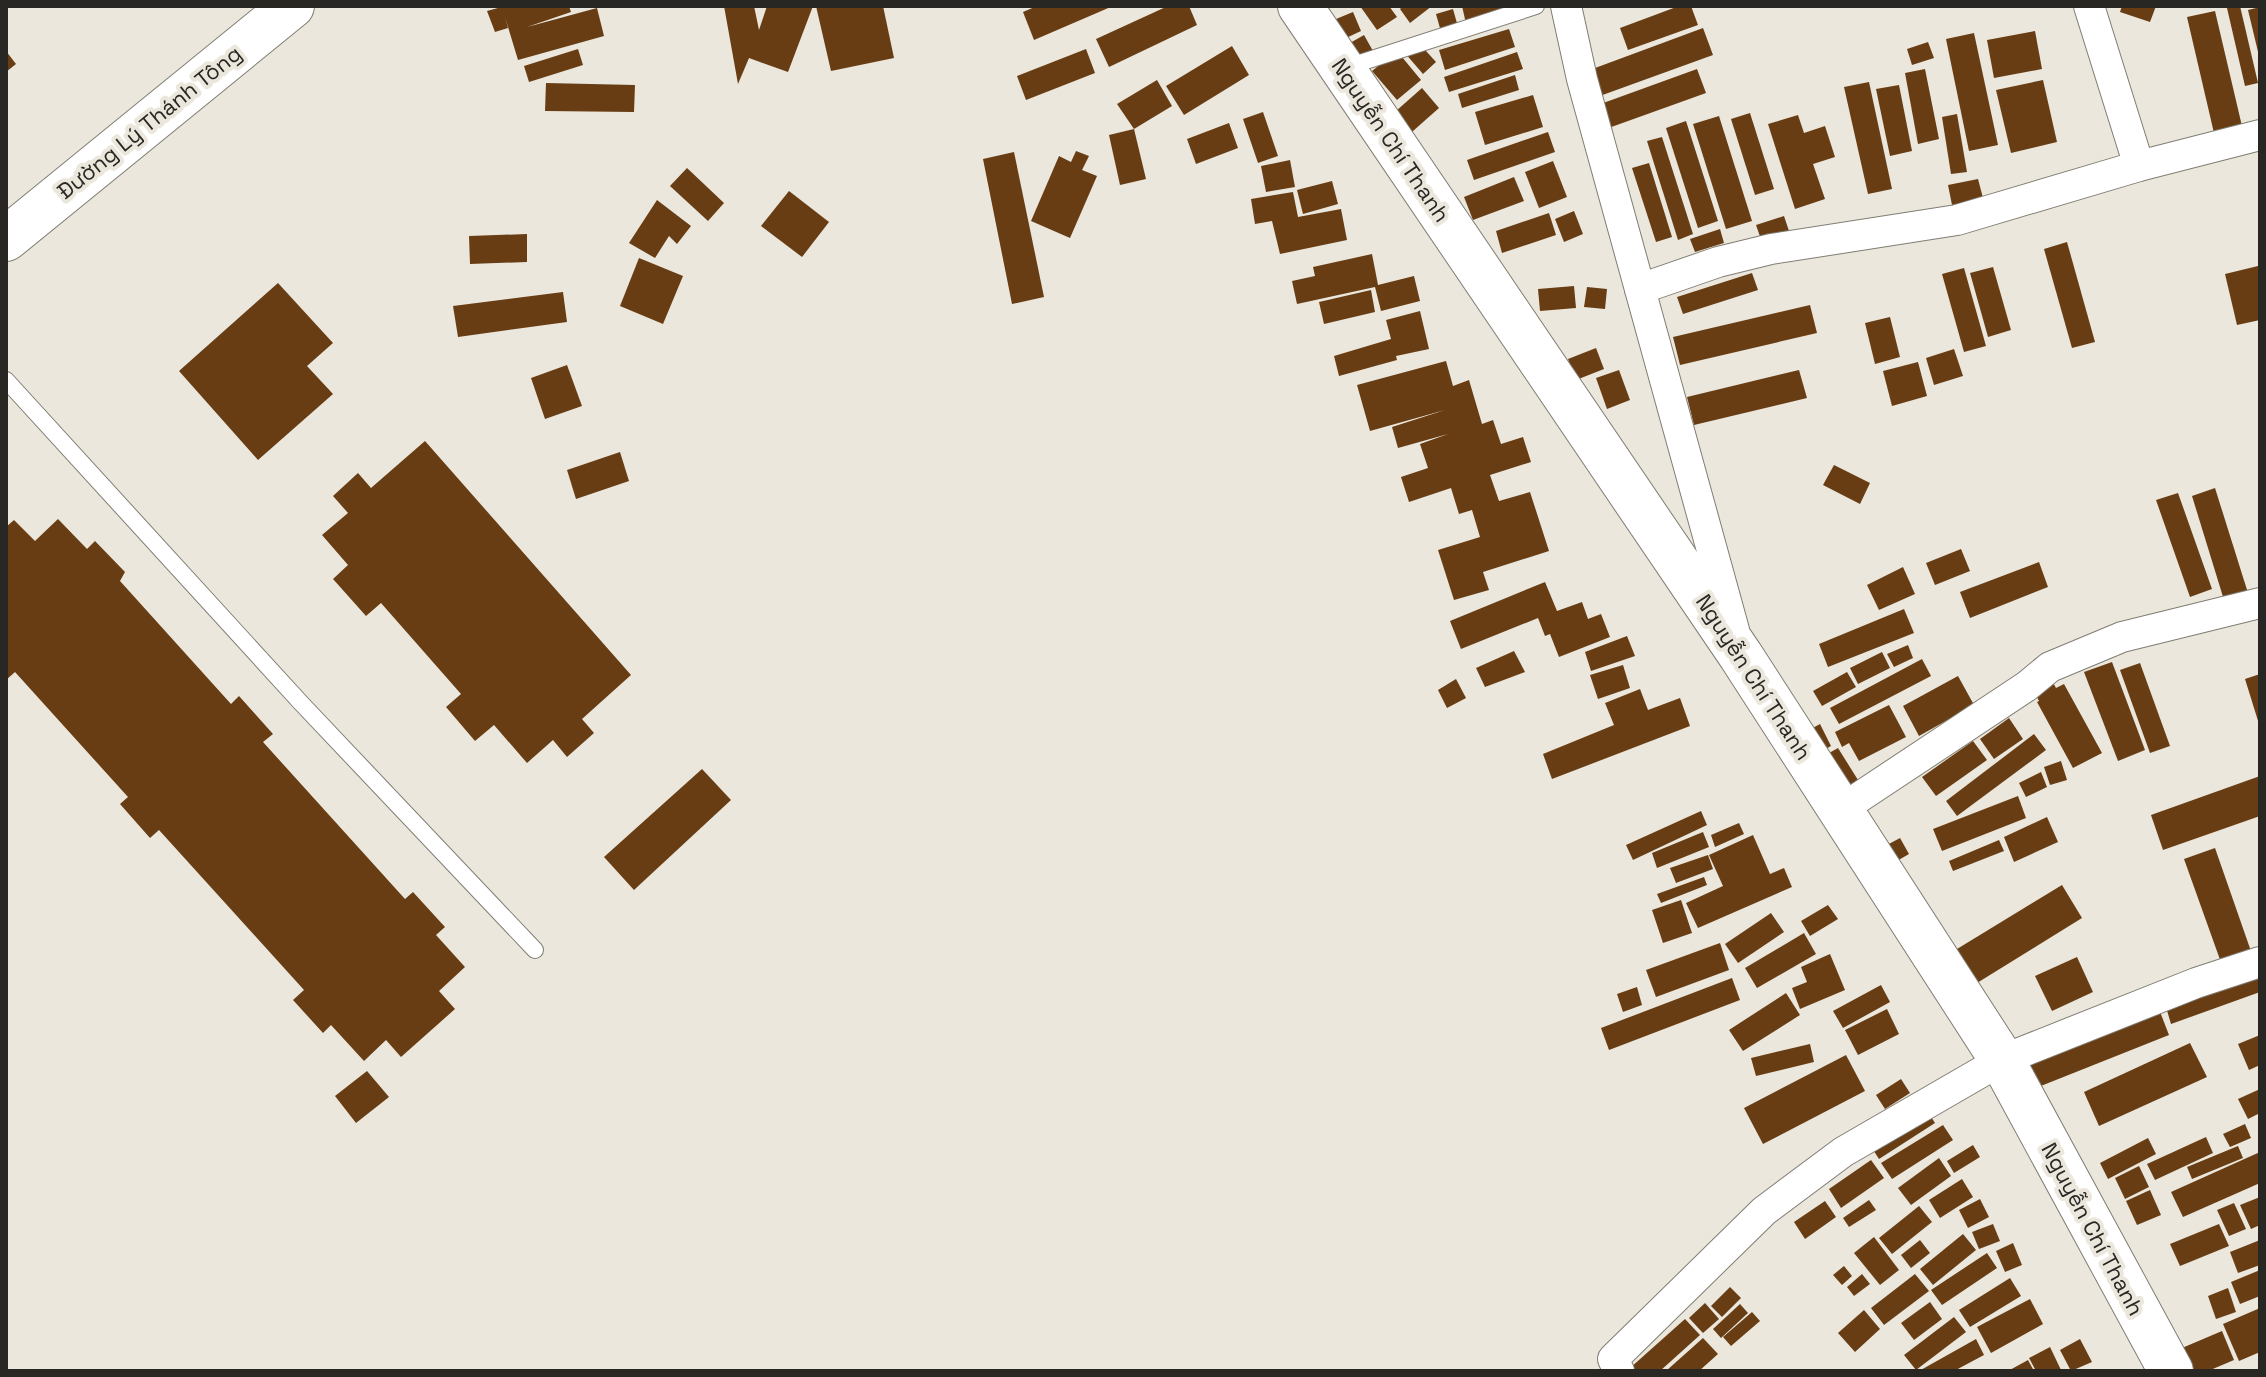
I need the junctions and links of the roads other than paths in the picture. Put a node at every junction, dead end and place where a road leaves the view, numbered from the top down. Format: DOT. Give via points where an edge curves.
graph roads {
  1 [pos="292,6"];
  2 [pos="1300,6"];
  3 [pos="1536,6"];
  4 [pos="1566,6"];
  5 [pos="2089,6"];
  6 [pos="1343,68"];
  7 [pos="2260,135"];
  8 [pos="2139,166"];
  9 [pos="6,239"];
  10 [pos="1640,289"];
  11 [pos="6,380"];
  12 [pos="2260,603"];
  13 [pos="1741,656"];
  14 [pos="1840,810"];
  15 [pos="535,950"];
  16 [pos="2260,962"];
  17 [pos="2002,1060"];
  18 [pos="1619,1371"];
  19 [pos="2171,1371"];
  1 -- 9 [label="main road, Đường Lý Thánh Tông"];
  2 -- 6 [label="main road, Nguyễn Chí Thanh"];
  3 -- 6 [label="lane"];
  4 -- 10 [label="street"];
  5 -- 8 [label="street"];
  6 -- 13 [label="main road, Nguyễn Chí Thanh"];
  7 -- 8 [label="street"];
  8 -- 10 [label="street" via="1957,220 1771,249"];
  10 -- 13 [label="street"];
  11 -- 15 [label="lane"];
  12 -- 14 [label="street" via="2122,637 2050,667"];
  13 -- 14 [label="main road, Nguyễn Chí Thanh"];
  14 -- 17 [label="main road, Nguyễn Chí Thanh"];
  16 -- 17 [label="street"];
  17 -- 18 [label="street" via="1843,1152 1764,1211 1613,1359"];
  17 -- 19 [label="main road, Nguyễn Chí Thanh"];
}
